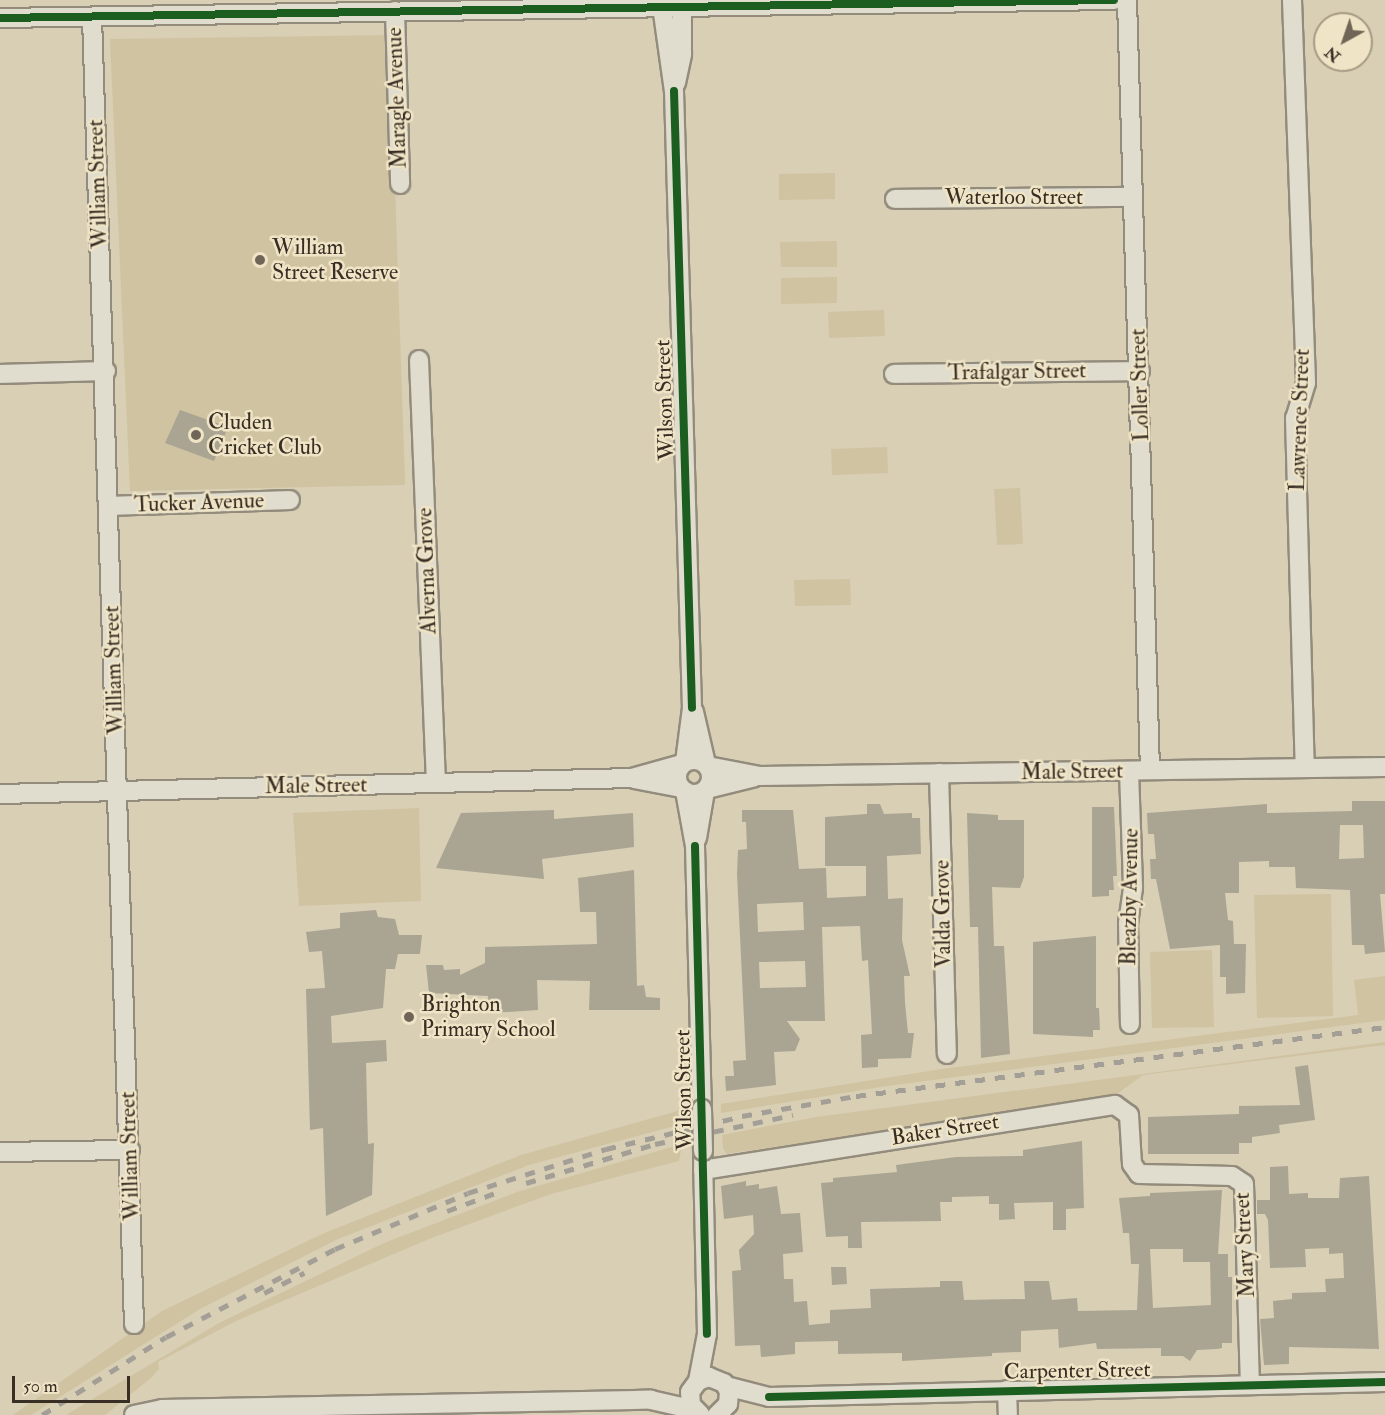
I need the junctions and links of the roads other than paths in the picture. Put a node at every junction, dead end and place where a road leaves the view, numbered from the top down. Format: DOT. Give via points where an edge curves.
graph roads {
  1 [pos="1114,0"];
  2 [pos="1127,0"];
  3 [pos="1293,0"];
  4 [pos="845,2"];
  5 [pos="541,4"];
  6 [pos="662,6"];
  7 [pos="682,6"];
  8 [pos="258,7"];
  9 [pos="395,12"];
  10 [pos="92,17"];
  11 [pos="0,18"];
  12 [pos="674,91"];
  13 [pos="400,184"];
  14 [pos="1133,197"];
  15 [pos="894,199"];
  16 [pos="419,360"];
  17 [pos="106,371"];
  18 [pos="1140,371"];
  19 [pos="0,374"];
  20 [pos="894,374"];
  21 [pos="290,500"];
  22 [pos="108,506"];
  23 [pos="692,708"];
  24 [pos="684,763"];
  25 [pos="707,765"];
  26 [pos="1385,766"];
  27 [pos="1305,768"];
  28 [pos="1150,770"];
  29 [pos="1129,771"];
  30 [pos="939,773"];
  31 [pos="760,776"];
  32 [pos="632,778"];
  33 [pos="436,783"];
  34 [pos="683,790"];
  35 [pos="706,790"];
  36 [pos="117,791"];
  37 [pos="0,794"];
  38 [pos="695,846"];
  39 [pos="1130,1023"];
  40 [pos="947,1054"];
  41 [pos="130,1150"];
  42 [pos="0,1152"];
  43 [pos="703,1170"];
  44 [pos="1134,1170"];
  45 [pos="134,1324"];
  46 [pos="707,1334"];
  47 [pos="1385,1382"];
  48 [pos="723,1383"];
  49 [pos="695,1384"];
  50 [pos="1250,1385"];
  51 [pos="1007,1390"];
  52 [pos="769,1397"];
  53 [pos="651,1400"];
  54 [pos="423,1410"];
  55 [pos="699,1413"];
  56 [pos="721,1413"];
  57 [pos="134,1415"];
  58 [pos="1008,1415"];
  1 -- 4 [label="street"];
  2 -- 14 [label="street, Loller Street"];
  3 -- 27 [label="street, Lawrence Street" via="1306,383 1295,418"];
  4 -- 7 [label="street"];
  5 -- 6 [label="street"];
  5 -- 9 [label="street"];
  6 -- 7 [label="street"];
  6 -- 12 [label="street, Wilson Street"];
  7 -- 12 [label="street, Wilson Street" via="682,54"];
  8 -- 9 [label="street"];
  8 -- 10 [label="street"];
  9 -- 13 [label="street, Maragle Avenue"];
  10 -- 11 [label="street"];
  10 -- 17 [label="street, William Street"];
  12 -- 23 [label="street, Wilson Street"];
  14 -- 15 [label="street, Waterloo Street"];
  14 -- 18 [label="street, Loller Street"];
  16 -- 33 [label="street, Alverna Grove"];
  17 -- 19 [label="street"];
  17 -- 22 [label="street, William Street"];
  18 -- 20 [label="street, Trafalgar Street"];
  18 -- 28 [label="street, Loller Street"];
  21 -- 22 [label="street, Tucker Avenue"];
  22 -- 36 [label="street, William Street"];
  23 -- 24 [label="street, Wilson Street"];
  23 -- 25 [label="street, Wilson Street"];
  24 -- 25 [label="street" via="696,759"];
  24 -- 32 [label="street, Male Street"];
  24 -- 34 [label="street" via="677,778"];
  25 -- 31 [label="street, Male Street"];
  25 -- 35 [label="street" via="712,778"];
  26 -- 27 [label="street, Male Street"];
  27 -- 28 [label="street, Male Street"];
  28 -- 29 [label="street, Male Street"];
  29 -- 30 [label="street, Male Street"];
  29 -- 39 [label="street, Bleazby Avenue" via="1133,888 1128,923"];
  30 -- 31 [label="street, Male Street"];
  30 -- 40 [label="street, Valda Grove"];
  31 -- 35 [label="street, Male Street"];
  32 -- 33 [label="street, Male Street"];
  32 -- 34 [label="street, Male Street"];
  33 -- 36 [label="street, Male Street"];
  34 -- 35 [label="street" via="695,794"];
  34 -- 38 [label="street, Wilson Street"];
  35 -- 38 [label="street, Wilson Street"];
  36 -- 37 [label="street, Male Street"];
  36 -- 41 [label="street, William Street"];
  38 -- 43 [label="street, Wilson Street, bridge"];
  41 -- 42 [label="street"];
  41 -- 45 [label="street, William Street"];
  43 -- 44 [label="street, Baker Street" via="1107,1104 1121,1107 1129,1115"];
  43 -- 46 [label="street, Wilson Street"];
  44 -- 50 [label="street, Mary Street" via="1144,1176 1235,1176 1242,1182"];
  46 -- 48 [label="street, Wilson Street"];
  46 -- 49 [label="street, Wilson Street"];
  47 -- 50 [label="street, Carpenter Street"];
  48 -- 49 [label="street, Carpenter Street" via="709,1377"];
  48 -- 52 [label="street, Carpenter Street"];
  48 -- 56 [label="street, Wilson Street" via="729,1398"];
  49 -- 53 [label="street"];
  49 -- 55 [label="street, Wilson Street" via="690,1398"];
  50 -- 51 [label="street, Carpenter Street"];
  51 -- 52 [label="street, Carpenter Street"];
  51 -- 58 [label="street"];
  52 -- 56 [label="street, Carpenter Street"];
  53 -- 54 [label="street"];
  53 -- 55 [label="street"];
  54 -- 57 [label="street" via="162,1409"];
}
